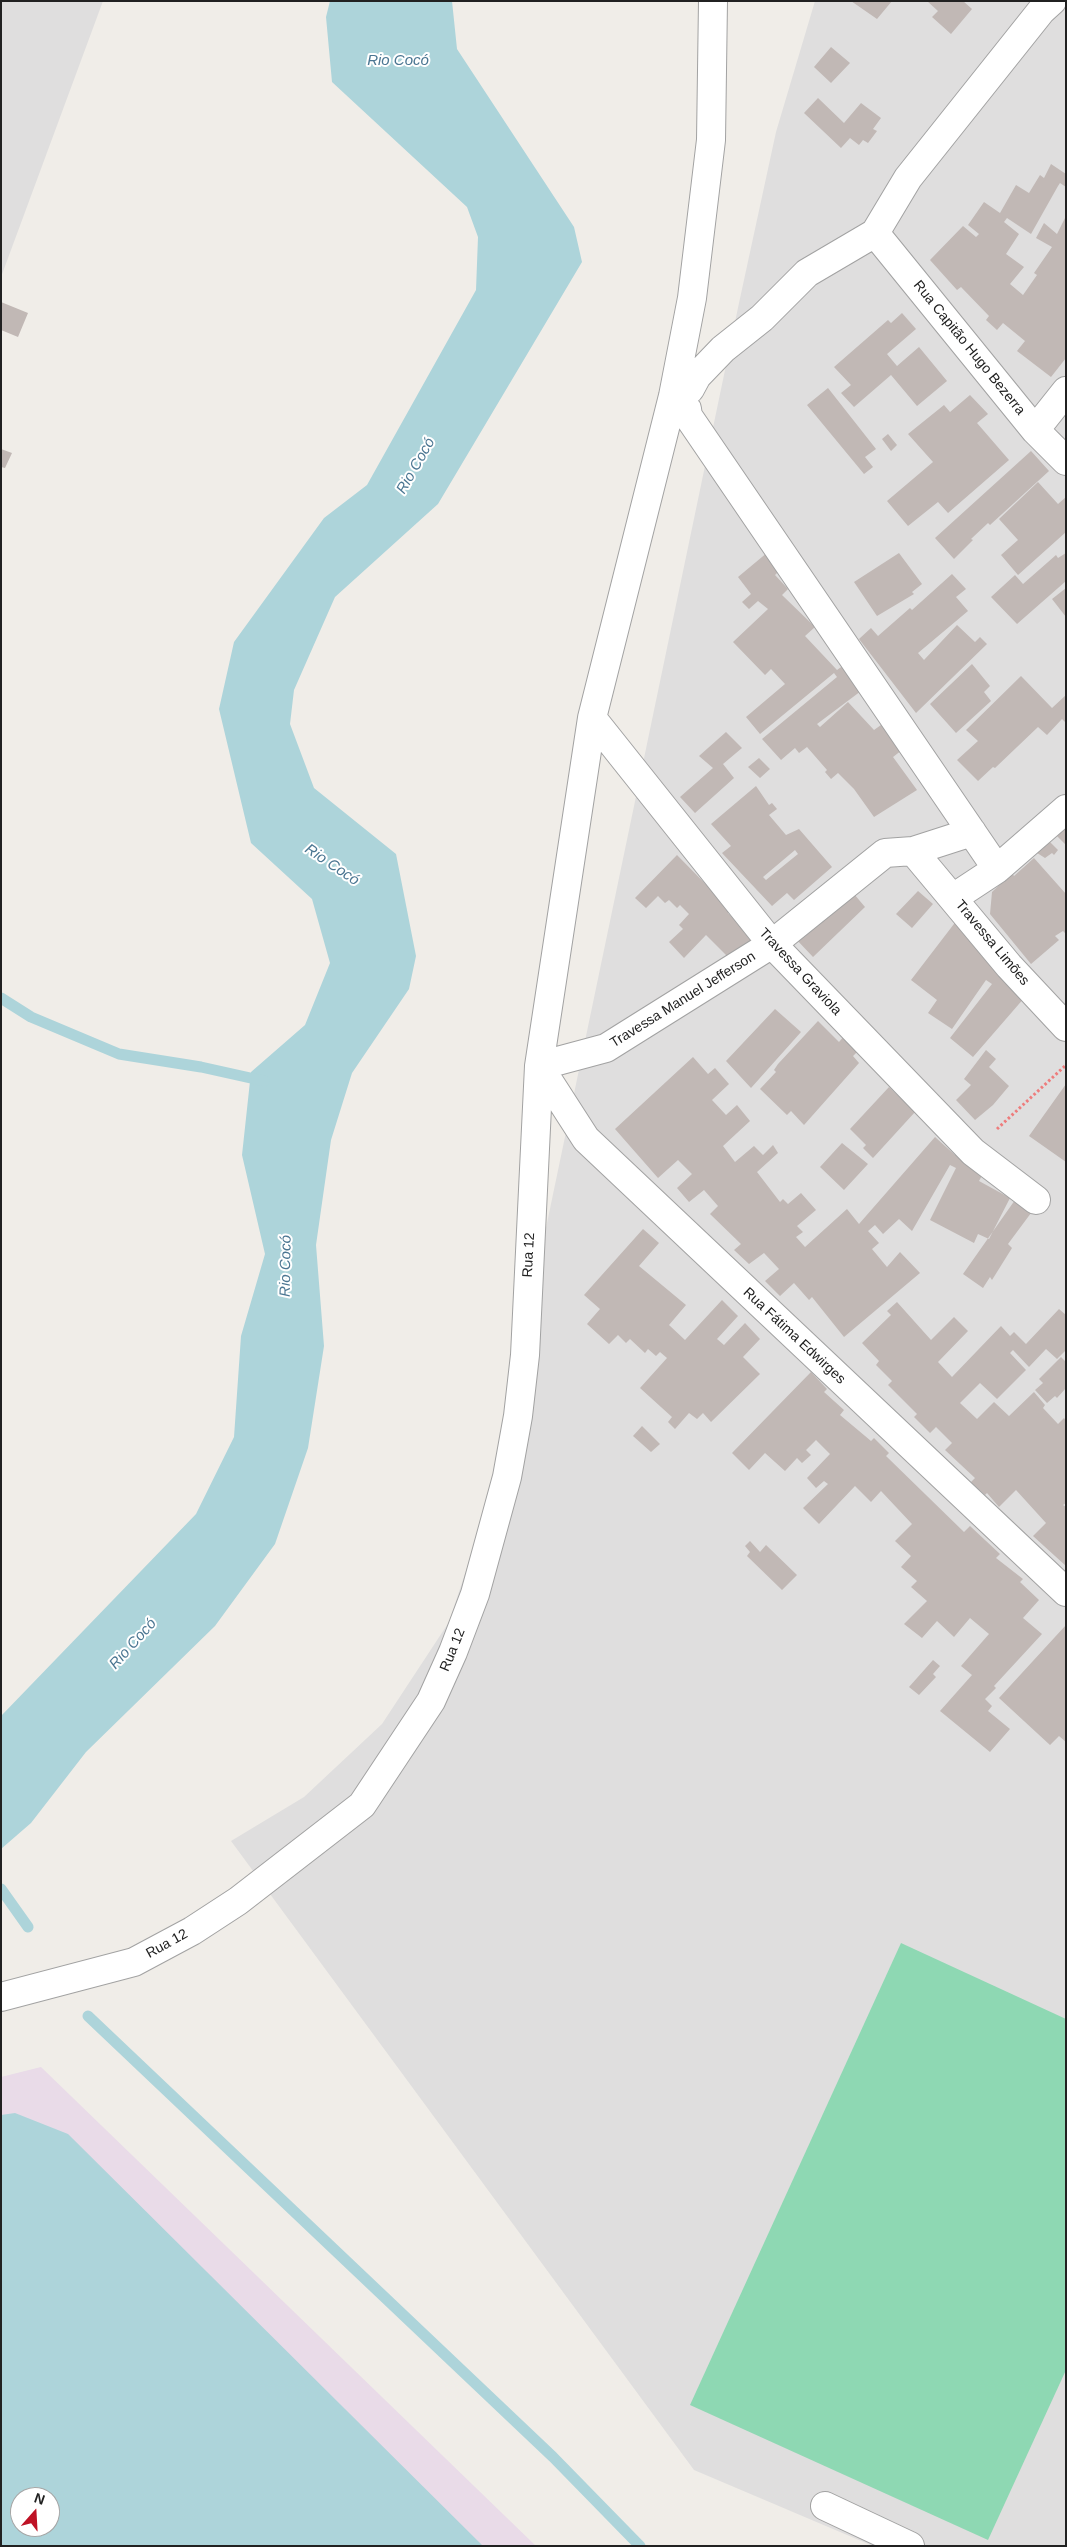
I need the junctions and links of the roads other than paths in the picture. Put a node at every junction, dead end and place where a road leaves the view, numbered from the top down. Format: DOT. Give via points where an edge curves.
graph roads {
  1 [pos="713,1"];
  2 [pos="1040,4"];
  3 [pos="875,233"];
  4 [pos="1066,391"];
  5 [pos="673,396"];
  6 [pos="1035,430"];
  7 [pos="1066,461"];
  8 [pos="592,718"];
  9 [pos="1066,809"];
  10 [pos="972,832"];
  11 [pos="913,851"];
  12 [pos="997,869"];
  13 [pos="953,898"];
  14 [pos="772,944"];
  15 [pos="1066,1027"];
  16 [pos="539,1066"];
  17 [pos="1036,1200"];
  18 [pos="1066,1592"];
  19 [pos="1,1996"];
  20 [pos="825,2506"];
  21 [pos="910,2546"];
  1 -- 5 [label="street, Rua 12" via="711,140 692,298"];
  2 -- 3 [label="street" via="908,178"];
  3 -- 5 [label="street" via="807,273 762,318 723,349 697,376 690,389"];
  3 -- 6 [label="street, Rua Capitão Hugo Bezerra"];
  4 -- 6 [label="street"];
  5 -- 8 [label="street, Rua 12"];
  5 -- 10 [label="street" via="687,409 688,416"];
  6 -- 7 [label="street, Rua Capitão Hugo Bezerra"];
  8 -- 14 [label="street, Travessa Graviola"];
  8 -- 16 [label="street, Rua 12"];
  9 -- 12 [label="street, Travessa Limões"];
  10 -- 11 [label="street, Travessa Manuel Jefferson"];
  10 -- 12 [label="street"];
  11 -- 13 [label="street"];
  11 -- 14 [label="street, Travessa Manuel Jefferson" via="885,852"];
  12 -- 13 [label="street, Travessa Limões"];
  13 -- 15 [label="street, Travessa Limões" via="1009,966"];
  14 -- 16 [label="street, Travessa Manuel Jefferson" via="606,1048"];
  14 -- 17 [label="street, Travessa Graviola" via="973,1152"];
  16 -- 18 [label="street, Rua Fátima Edwirges" via="586,1139"];
  16 -- 19 [label="street, Rua 12" via="525,1355 518,1416 507,1476 475,1594 430,1701 362,1805 238,1901 192,1931 134,1962"];
  20 -- 21 [label="street"];
}
